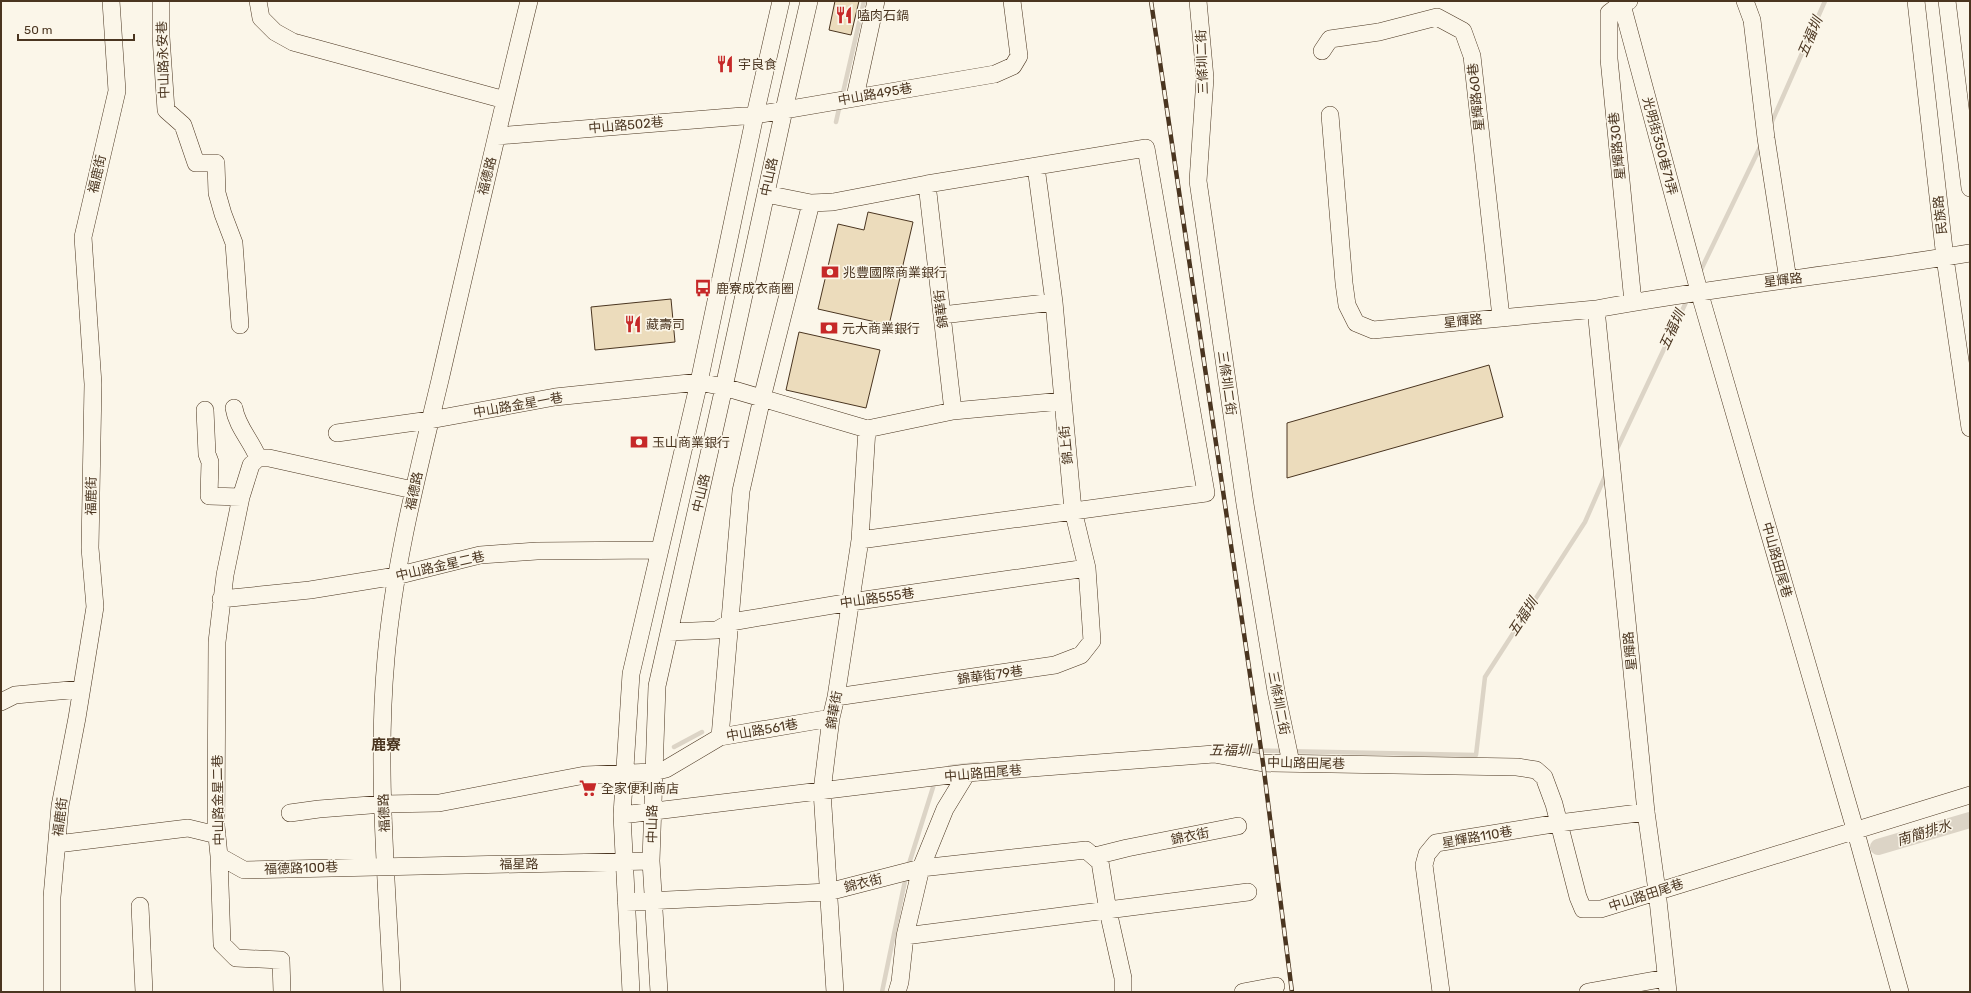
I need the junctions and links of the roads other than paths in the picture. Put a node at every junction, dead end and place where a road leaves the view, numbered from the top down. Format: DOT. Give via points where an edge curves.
graph roads {
  1 [pos="111,1"];
  2 [pos="162,1"];
  3 [pos="258,1"];
  4 [pos="529,1"];
  5 [pos="781,1"];
  6 [pos="809,1"];
  7 [pos="876,1"];
  8 [pos="1012,1"];
  9 [pos="1198,1"];
  10 [pos="1745,1"];
  11 [pos="1916,1"];
  12 [pos="1948,1"];
  13 [pos="1624,2"];
  14 [pos="1322,51"];
  15 [pos="855,97"];
  16 [pos="505,100"];
  17 [pos="784,110"];
  18 [pos="755,115"];
  19 [pos="1330,115"];
  20 [pos="496,136"];
  21 [pos="1036,167"];
  22 [pos="927,184"];
  23 [pos="1970,188"];
  24 [pos="766,194"];
  25 [pos="811,204"];
  26 [pos="1970,254"];
  27 [pos="1945,258"];
  28 [pos="1788,280"];
  29 [pos="1699,291"];
  30 [pos="1054,302"];
  31 [pos="1633,302"];
  32 [pos="1596,309"];
  33 [pos="942,315"];
  34 [pos="1500,317"];
  35 [pos="240,325"];
  36 [pos="699,382"];
  37 [pos="724,387"];
  38 [pos="762,398"];
  39 [pos="1062,401"];
  40 [pos="234,408"];
  41 [pos="205,410"];
  42 [pos="953,411"];
  43 [pos="430,420"];
  44 [pos="1970,428"];
  45 [pos="868,429"];
  46 [pos="337,433"];
  47 [pos="258,458"];
  48 [pos="413,490"];
  49 [pos="241,497"];
  50 [pos="1073,510"];
  51 [pos="860,540"];
  52 [pos="659,550"];
  53 [pos="1087,568"];
  54 [pos="396,576"];
  55 [pos="222,599"];
  56 [pos="851,602"];
  57 [pos="731,622"];
  58 [pos="669,632"];
  59 [pos="82,689"];
  60 [pos="836,697"];
  61 [pos="1,702"];
  62 [pos="831,718"];
  63 [pos="720,737"];
  64 [pos="1290,755"];
  65 [pos="653,772"];
  66 [pos="967,773"];
  67 [pos="624,774"];
  68 [pos="822,790"];
  69 [pos="1970,795"];
  70 [pos="383,804"];
  71 [pos="652,812"];
  72 [pos="1646,812"];
  73 [pos="290,813"];
  74 [pos="622,815"];
  75 [pos="1559,823"];
  76 [pos="1238,826"];
  77 [pos="1855,829"];
  78 [pos="217,835"];
  79 [pos="56,844"];
  80 [pos="220,856"];
  81 [pos="1095,856"];
  82 [pos="651,861"];
  83 [pos="624,863"];
  84 [pos="386,866"];
  85 [pos="921,868"];
  86 [pos="1657,891"];
  87 [pos="828,892"];
  88 [pos="1248,892"];
  89 [pos="655,901"];
  90 [pos="626,902"];
  91 [pos="140,906"];
  92 [pos="1108,911"];
  93 [pos="905,936"];
  94 [pos="1667,985"];
  95 [pos="1276,986"];
  96 [pos="52,992"];
  97 [pos="144,992"];
  98 [pos="282,992"];
  99 [pos="392,992"];
  100 [pos="631,992"];
  101 [pos="659,992"];
  102 [pos="835,992"];
  103 [pos="897,992"];
  104 [pos="1123,992"];
  105 [pos="1243,992"];
  106 [pos="1441,992"];
  107 [pos="1588,992"];
  108 [pos="1900,992"];
  1 -- 59 [label="street, 福鹿街" via="116,91 83,238 93,384 90,548 94,607"];
  2 -- 35 [label="street, 中山路永安巷" via="161,37 166,110 183,125 196,163 216,163 217,193 222,214 234,242"];
  3 -- 16 [label="street" via="261,18 275,32 293,42"];
  4 -- 16 [label="street, 福德路"];
  5 -- 18 [label="street, 中山路"];
  6 -- 17 [label="street, 中山路"];
  7 -- 15 [label="street"];
  8 -- 15 [label="street, 中山路495巷" via="1019,56 1013,66 995,74"];
  9 -- 64 [label="street, 三條圳二街" via="1205,78 1198,181 1245,504 1276,691"];
  10 -- 28 [label="street" via="1752,20 1766,138"];
  11 -- 27 [label="street, 民族路"];
  12 -- 23 [label="street"];
  13 -- 29 [label="street, 光明街350巷71弄"];
  13 -- 31 [label="street, 星輝路30巷" via="1609,13 1608,59"];
  14 -- 34 [label="street, 星輝路60巷" via="1330,39 1379,32 1437,17 1463,31 1472,56"];
  15 -- 17 [label="street, 中山路495巷"];
  16 -- 20 [label="street, 福德路"];
  17 -- 18 [label="street, 中山路495巷"];
  17 -- 24 [label="street, 中山路"];
  18 -- 20 [label="street, 中山路502巷"];
  18 -- 36 [label="street, 中山路"];
  19 -- 34 [label="street, 星輝路" via="1344,283 1347,305 1356,323 1373,330"];
  20 -- 43 [label="street, 福德路"];
  21 -- 22 [label="street"];
  21 -- 30 [label="street, 錦上街"];
  21 -- 50 [label="street" via="1146,148 1206,493"];
  22 -- 25 [label="street"];
  22 -- 33 [label="street, 錦華街"];
  24 -- 25 [label="street"];
  24 -- 37 [label="street, 中山路"];
  25 -- 38 [label="street"];
  26 -- 27 [label="street, 星輝路"];
  27 -- 28 [label="street, 星輝路"];
  27 -- 44 [label="street, 民族路"];
  28 -- 29 [label="street, 星輝路"];
  29 -- 31 [label="street, 星輝路"];
  29 -- 77 [label="street, 中山路田尾巷"];
  30 -- 33 [label="street"];
  30 -- 39 [label="street, 錦上街"];
  31 -- 32 [label="street, 星輝路"];
  32 -- 34 [label="street, 星輝路"];
  32 -- 72 [label="street, 星輝路"];
  33 -- 42 [label="street, 錦華街"];
  36 -- 37 [label="street"];
  36 -- 43 [label="street, 中山路金星一巷" via="555,397"];
  36 -- 52 [label="street, 中山路"];
  37 -- 38 [label="street"];
  37 -- 58 [label="street, 中山路"];
  38 -- 45 [label="street"];
  38 -- 57 [label="street" via="741,491"];
  39 -- 42 [label="street"];
  39 -- 50 [label="street, 錦上街"];
  40 -- 47 [label="street" via="236,420 252,443"];
  41 -- 49 [label="street" via="207,454 210,462 209,496"];
  42 -- 45 [label="street"];
  43 -- 46 [label="street, 中山路金星一巷"];
  43 -- 48 [label="street, 福德路"];
  45 -- 51 [label="street, 錦華街"];
  47 -- 48 [label="street" via="269,458"];
  47 -- 49 [label="street, 中山路金星二巷" via="250,465"];
  48 -- 54 [label="street, 福德路"];
  49 -- 55 [label="street, 中山路金星二巷"];
  50 -- 51 [label="street"];
  50 -- 53 [label="street, 錦上街"];
  51 -- 56 [label="street, 錦華街"];
  52 -- 54 [label="street, 中山路金星二巷" via="538,551 480,555"];
  52 -- 67 [label="street, 中山路" via="632,674"];
  53 -- 56 [label="street, 中山路555巷"];
  53 -- 60 [label="street, 錦華街79巷" via="1092,642 1081,655 1056,665"];
  54 -- 55 [label="street, 中山路金星二巷" via="310,590"];
  54 -- 70 [label="street, 福德路" via="383,702"];
  55 -- 78 [label="street, 中山路金星二巷" via="217,642"];
  56 -- 57 [label="street, 中山路555巷"];
  56 -- 60 [label="street, 錦華街"];
  57 -- 58 [label="street, 中山路555巷" via="717,630"];
  57 -- 63 [label="street"];
  58 -- 65 [label="street, 中山路" via="657,686"];
  59 -- 61 [label="street" via="15,695"];
  59 -- 79 [label="street, 福鹿街" via="60,806"];
  60 -- 62 [label="street, 錦華街"];
  62 -- 63 [label="street, 中山路561巷"];
  62 -- 68 [label="street, 錦華街"];
  63 -- 65 [label="street, 中山路561巷" via="666,769"];
  64 -- 66 [label="street, 中山路田尾巷" via="1263,763 1214,754"];
  64 -- 75 [label="street, 中山路田尾巷" via="1536,770 1544,777"];
  65 -- 67 [label="street"];
  65 -- 71 [label="street, 中山路"];
  66 -- 68 [label="street, 中山路田尾巷"];
  66 -- 85 [label="street" via="945,809"];
  67 -- 70 [label="street" via="585,775 438,804"];
  67 -- 74 [label="street, 中山路"];
  68 -- 71 [label="street, 中山路田尾巷"];
  68 -- 87 [label="street, 錦華街"];
  69 -- 77 [label="street, 中山路田尾巷"];
  70 -- 73 [label="street"];
  70 -- 84 [label="street, 福德路"];
  71 -- 74 [label="street, 中山路田尾巷"];
  71 -- 82 [label="street, 中山路"];
  72 -- 75 [label="street, 星輝路110巷"];
  72 -- 86 [label="street, 星輝路"];
  74 -- 83 [label="street, 中山路"];
  75 -- 86 [label="street, 中山路田尾巷" via="1583,909 1601,909"];
  75 -- 106 [label="street, 星輝路110巷" via="1436,843 1427,854 1424,865"];
  76 -- 81 [label="street, 錦衣街"];
  77 -- 86 [label="street, 中山路田尾巷"];
  77 -- 108 [label="street, 中山路田尾巷"];
  78 -- 79 [label="street" via="188,828"];
  78 -- 80 [label="street, 中山路金星二巷"];
  79 -- 96 [label="street, 福鹿街" via="52,897"];
  80 -- 84 [label="street, 福德路100巷" via="244,870"];
  80 -- 98 [label="street, 中山路金星二巷" via="222,944 236,958 281,960"];
  81 -- 85 [label="street, 錦衣街" via="1086,850"];
  81 -- 92 [label="street" via="1100,862"];
  82 -- 83 [label="street, 福星路"];
  82 -- 89 [label="street, 中山路"];
  83 -- 84 [label="street, 福星路"];
  83 -- 90 [label="street, 中山路"];
  84 -- 99 [label="street, 福德路"];
  85 -- 87 [label="street, 錦衣街"];
  85 -- 93 [label="street"];
  86 -- 94 [label="street, 星輝路"];
  87 -- 89 [label="street, 錦衣街"];
  87 -- 102 [label="street, 錦華街"];
  88 -- 92 [label="street"];
  89 -- 90 [label="street, 錦衣街"];
  89 -- 101 [label="street, 中山路"];
  90 -- 100 [label="street, 中山路"];
  91 -- 97 [label="street"];
  92 -- 93 [label="street"];
  92 -- 104 [label="street" via="1123,978"];
  93 -- 103 [label="street"];
  94 -- 107 [label="street"];
  95 -- 105 [label="street"];
}
